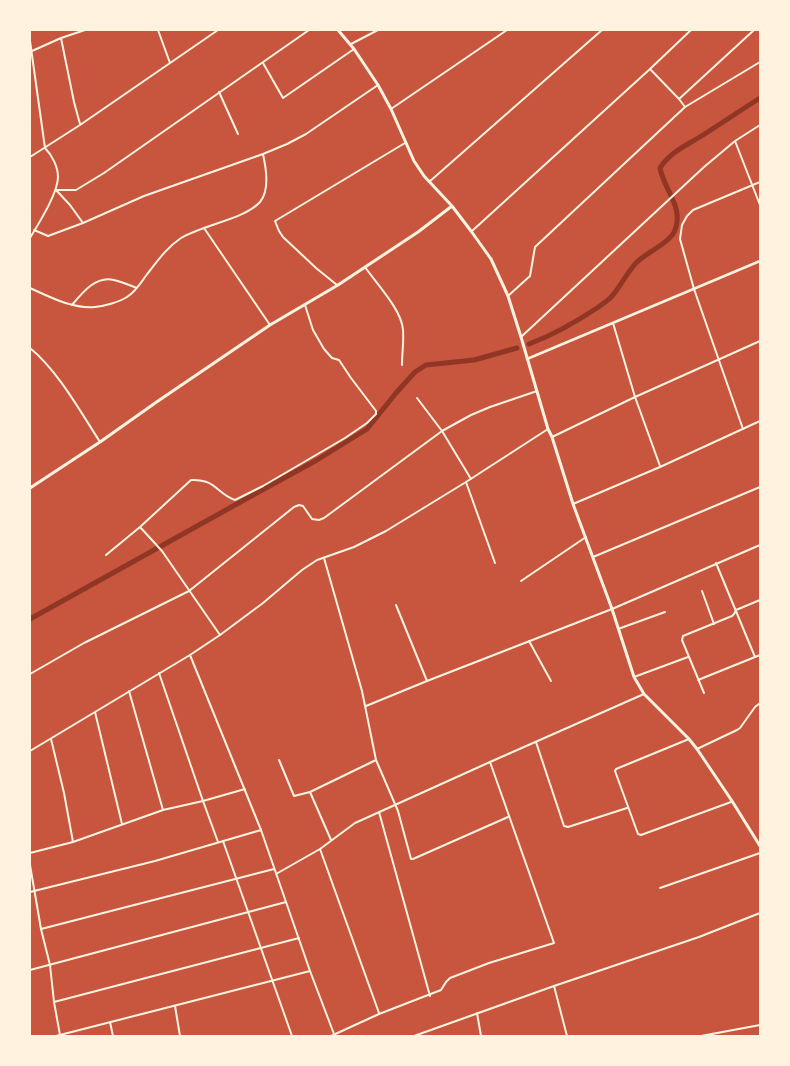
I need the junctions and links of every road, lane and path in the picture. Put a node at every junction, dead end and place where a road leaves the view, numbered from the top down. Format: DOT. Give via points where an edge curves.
graph roads {
  1 [pos="86,30"];
  2 [pos="158,30"];
  3 [pos="218,30"];
  4 [pos="309,30"];
  5 [pos="338,30"];
  6 [pos="378,30"];
  7 [pos="507,30"];
  8 [pos="602,30"];
  9 [pos="691,30"];
  10 [pos="754,30"];
  11 [pos="61,38"];
  12 [pos="30,41"];
  13 [pos="350,44"];
  14 [pos="354,49"];
  15 [pos="31,51"];
  16 [pos="760,62"];
  17 [pos="170,63"];
  18 [pos="263,63"];
  19 [pos="650,69"];
  20 [pos="30,78"];
  21 [pos="34,78"];
  22 [pos="378,85"];
  23 [pos="219,92"];
  24 [pos="679,99"];
  25 [pos="685,107"];
  26 [pos="391,109"];
  27 [pos="80,125"];
  28 [pos="760,125"];
  29 [pos="238,134"];
  30 [pos="736,141"];
  31 [pos="405,142"];
  32 [pos="45,148"];
  33 [pos="264,154"];
  34 [pos="30,157"];
  35 [pos="430,182"];
  36 [pos="760,182"];
  37 [pos="753,185"];
  38 [pos="56,190"];
  39 [pos="760,205"];
  40 [pos="452,206"];
  41 [pos="82,223"];
  42 [pos="204,228"];
  43 [pos="34,230"];
  44 [pos="472,231"];
  45 [pos="30,238"];
  46 [pos="760,261"];
  47 [pos="365,267"];
  48 [pos="338,285"];
  49 [pos="30,288"];
  50 [pos="137,288"];
  51 [pos="694,289"];
  52 [pos="508,296"];
  53 [pos="72,305"];
  54 [pos="305,305"];
  55 [pos="613,324"];
  56 [pos="270,325"];
  57 [pos="521,337"];
  58 [pos="760,341"];
  59 [pos="30,348"];
  60 [pos="527,359"];
  61 [pos="718,359"];
  62 [pos="402,365"];
  63 [pos="537,391"];
  64 [pos="635,397"];
  65 [pos="417,398"];
  66 [pos="760,421"];
  67 [pos="548,429"];
  68 [pos="743,429"];
  69 [pos="442,431"];
  70 [pos="552,437"];
  71 [pos="100,442"];
  72 [pos="660,467"];
  73 [pos="471,479"];
  74 [pos="466,482"];
  75 [pos="760,487"];
  76 [pos="30,488"];
  77 [pos="573,504"];
  78 [pos="140,527"];
  79 [pos="586,537"];
  80 [pos="760,544"];
  81 [pos="106,555"];
  82 [pos="593,557"];
  83 [pos="324,558"];
  84 [pos="495,563"];
  85 [pos="716,563"];
  86 [pos="521,581"];
  87 [pos="189,591"];
  88 [pos="702,591"];
  89 [pos="760,600"];
  90 [pos="396,605"];
  91 [pos="612,609"];
  92 [pos="736,610"];
  93 [pos="665,612"];
  94 [pos="714,624"];
  95 [pos="618,630"];
  96 [pos="220,635"];
  97 [pos="529,641"];
  98 [pos="190,655"];
  99 [pos="760,655"];
  100 [pos="688,656"];
  101 [pos="755,657"];
  102 [pos="159,673"];
  103 [pos="30,674"];
  104 [pos="634,677"];
  105 [pos="698,680"];
  106 [pos="427,681"];
  107 [pos="551,681"];
  108 [pos="129,691"];
  109 [pos="704,693"];
  110 [pos="644,694"];
  111 [pos="760,703"];
  112 [pos="366,706"];
  113 [pos="95,711"];
  114 [pos="51,738"];
  115 [pos="688,738"];
  116 [pos="536,742"];
  117 [pos="697,749"];
  118 [pos="30,751"];
  119 [pos="279,760"];
  120 [pos="376,760"];
  121 [pos="490,762"];
  122 [pos="245,789"];
  123 [pos="310,792"];
  124 [pos="203,801"];
  125 [pos="732,801"];
  126 [pos="396,804"];
  127 [pos="628,807"];
  128 [pos="163,810"];
  129 [pos="379,812"];
  130 [pos="509,817"];
  131 [pos="122,824"];
  132 [pos="261,830"];
  133 [pos="223,840"];
  134 [pos="331,841"];
  135 [pos="73,842"];
  136 [pos="218,842"];
  137 [pos="760,846"];
  138 [pos="320,849"];
  139 [pos="30,853"];
  140 [pos="760,853"];
  141 [pos="30,865"];
  142 [pos="274,869"];
  143 [pos="276,874"];
  144 [pos="236,879"];
  145 [pos="660,888"];
  146 [pos="34,891"];
  147 [pos="30,892"];
  148 [pos="287,902"];
  149 [pos="248,912"];
  150 [pos="760,913"];
  151 [pos="42,929"];
  152 [pos="299,938"];
  153 [pos="261,948"];
  154 [pos="50,964"];
  155 [pos="30,970"];
  156 [pos="310,971"];
  157 [pos="272,980"];
  158 [pos="554,986"];
  159 [pos="430,996"];
  160 [pos="54,1002"];
  161 [pos="175,1005"];
  162 [pos="478,1013"];
  163 [pos="380,1014"];
  164 [pos="110,1022"];
  165 [pos="760,1025"];
  166 [pos="60,1035"];
  167 [pos="56,1036"];
  168 [pos="113,1036"];
  169 [pos="180,1036"];
  170 [pos="292,1036"];
  171 [pos="333,1036"];
  172 [pos="414,1036"];
  173 [pos="481,1036"];
  174 [pos="567,1036"];
  175 [pos="701,1036"];
  1 -- 11 [label="street"];
  2 -- 17 [label="street"];
  3 -- 17 [label="street"];
  4 -- 18 [label="street"];
  5 -- 13 [label="main road"];
  6 -- 13 [label="street"];
  7 -- 26 [label="street"];
  8 -- 35 [label="street"];
  9 -- 19 [label="street"];
  10 -- 24 [label="street"];
  11 -- 15 [label="street"];
  11 -- 27 [label="street"];
  12 -- 15 [label="street"];
  13 -- 14 [label="main road"];
  14 -- 18 [label="street" via="283,98"];
  14 -- 22 [label="main road"];
  15 -- 21 [label="street"];
  16 -- 25 [label="street"];
  17 -- 27 [label="street"];
  18 -- 23 [label="street"];
  19 -- 24 [label="street"];
  19 -- 44 [label="street"];
  20 -- 21 [label="street"];
  21 -- 32 [label="street"];
  22 -- 26 [label="main road"];
  22 -- 33 [label="street" via="306,134"];
  23 -- 29 [label="street"];
  23 -- 38 [label="street" via="76,190"];
  24 -- 25 [label="street"];
  25 -- 52 [label="street" via="535,248 530,276"];
  26 -- 31 [label="main road"];
  27 -- 32 [label="street"];
  28 -- 30 [label="street"];
  30 -- 37 [label="street"];
  30 -- 57 [label="street" via="666,201"];
  31 -- 35 [label="main road"];
  31 -- 48 [label="street" via="275,221 283,237"];
  32 -- 34 [label="street"];
  32 -- 38 [label="street" via="58,174"];
  33 -- 41 [label="street" via="144,196"];
  33 -- 42 [label="street" via="264,197 248,211"];
  35 -- 40 [label="main road"];
  36 -- 37 [label="street"];
  37 -- 39 [label="street"];
  37 -- 51 [label="street" via="693,210 684,220 680,239"];
  38 -- 41 [label="street"];
  38 -- 43 [label="street"];
  40 -- 44 [label="main road"];
  40 -- 47 [label="main road"];
  41 -- 43 [label="street" via="48,236"];
  42 -- 50 [label="street" via="181,238 162,254"];
  42 -- 56 [label="street"];
  43 -- 45 [label="street"];
  44 -- 52 [label="main road" via="491,259"];
  46 -- 51 [label="street"];
  47 -- 48 [label="main road"];
  47 -- 62 [label="street" via="401,320"];
  48 -- 54 [label="main road"];
  49 -- 53 [label="street"];
  50 -- 53 [label="street" via="117,301 94,307"];
  50 -- 53 [label="street" via="113,279 100,280 86,289"];
  51 -- 55 [label="street"];
  51 -- 61 [label="street"];
  52 -- 57 [label="main road"];
  54 -- 56 [label="main road"];
  54 -- 78 [label="street" via="313,330 324,349 332,358 339,360 376,414 353,433 235,500 211,484 191,480"];
  55 -- 60 [label="street"];
  55 -- 64 [label="street"];
  56 -- 71 [label="main road"];
  57 -- 60 [label="main road"];
  58 -- 61 [label="street"];
  59 -- 71 [label="street" via="56,375"];
  60 -- 63 [label="main road"];
  61 -- 64 [label="street"];
  61 -- 68 [label="street"];
  63 -- 67 [label="main road"];
  63 -- 69 [label="street" via="484,410"];
  64 -- 70 [label="street"];
  64 -- 72 [label="street"];
  65 -- 69 [label="street"];
  66 -- 68 [label="street"];
  67 -- 70 [label="main road"];
  67 -- 73 [label="street"];
  68 -- 72 [label="street"];
  69 -- 73 [label="street"];
  69 -- 87 [label="street" via="324,518 312,519 303,506 294,507"];
  70 -- 77 [label="main road"];
  71 -- 76 [label="main road"];
  72 -- 77 [label="street"];
  73 -- 74 [label="street"];
  74 -- 83 [label="street" via="386,530"];
  74 -- 84 [label="street"];
  75 -- 82 [label="street"];
  77 -- 79 [label="main road"];
  78 -- 81 [label="street"];
  78 -- 87 [label="street" via="157,544"];
  79 -- 82 [label="main road"];
  79 -- 86 [label="street"];
  80 -- 85 [label="street"];
  82 -- 91 [label="main road"];
  83 -- 96 [label="street" via="302,570"];
  83 -- 112 [label="street"];
  85 -- 91 [label="street"];
  85 -- 92 [label="street"];
  87 -- 96 [label="street"];
  87 -- 103 [label="street"];
  88 -- 94 [label="street"];
  89 -- 92 [label="street"];
  90 -- 106 [label="street"];
  91 -- 95 [label="main road"];
  91 -- 97 [label="street"];
  92 -- 94 [label="street" via="732,616"];
  92 -- 101 [label="street"];
  93 -- 95 [label="street"];
  94 -- 100 [label="street" via="682,638"];
  95 -- 104 [label="main road"];
  96 -- 98 [label="street"];
  97 -- 106 [label="street"];
  97 -- 107 [label="street"];
  98 -- 102 [label="street"];
  98 -- 122 [label="street"];
  99 -- 101 [label="street"];
  100 -- 104 [label="street"];
  100 -- 105 [label="street"];
  101 -- 105 [label="street"];
  102 -- 108 [label="street"];
  102 -- 124 [label="street"];
  104 -- 110 [label="main road"];
  105 -- 109 [label="street"];
  106 -- 112 [label="street"];
  108 -- 113 [label="street"];
  108 -- 128 [label="street"];
  110 -- 115 [label="main road"];
  110 -- 116 [label="street"];
  111 -- 117 [label="street" via="740,728"];
  112 -- 120 [label="street"];
  113 -- 114 [label="street"];
  113 -- 131 [label="street"];
  114 -- 118 [label="street"];
  114 -- 135 [label="street"];
  115 -- 117 [label="main road"];
  115 -- 127 [label="street" via="616,769"];
  116 -- 121 [label="street"];
  116 -- 127 [label="street" via="564,826"];
  117 -- 125 [label="main road"];
  119 -- 123 [label="street" via="294,796"];
  120 -- 123 [label="street"];
  120 -- 126 [label="street"];
  121 -- 126 [label="street"];
  121 -- 130 [label="street"];
  122 -- 124 [label="street"];
  122 -- 132 [label="street"];
  123 -- 134 [label="street"];
  124 -- 128 [label="street"];
  124 -- 136 [label="street"];
  125 -- 127 [label="street" via="641,836"];
  125 -- 137 [label="main road"];
  126 -- 129 [label="street"];
  126 -- 130 [label="street" via="412,860"];
  128 -- 131 [label="street"];
  129 -- 134 [label="street" via="355,823"];
  129 -- 159 [label="street"];
  130 -- 159 [label="street" via="554,943 450,978 441,990"];
  131 -- 135 [label="street"];
  132 -- 133 [label="street"];
  132 -- 142 [label="street"];
  133 -- 136 [label="street"];
  133 -- 144 [label="street"];
  134 -- 138 [label="street"];
  135 -- 139 [label="street"];
  136 -- 146 [label="street"];
  138 -- 143 [label="street"];
  138 -- 163 [label="street"];
  140 -- 145 [label="street"];
  141 -- 146 [label="street"];
  142 -- 143 [label="street"];
  142 -- 144 [label="street"];
  143 -- 148 [label="street"];
  144 -- 149 [label="street"];
  144 -- 151 [label="street"];
  146 -- 147 [label="street"];
  146 -- 151 [label="street"];
  148 -- 149 [label="street"];
  148 -- 152 [label="street"];
  149 -- 153 [label="street"];
  149 -- 154 [label="street"];
  150 -- 158 [label="street"];
  151 -- 154 [label="street"];
  152 -- 153 [label="street"];
  152 -- 156 [label="street"];
  153 -- 157 [label="street"];
  153 -- 160 [label="street"];
  154 -- 155 [label="street"];
  154 -- 160 [label="street"];
  156 -- 157 [label="street"];
  156 -- 171 [label="street"];
  157 -- 161 [label="street"];
  157 -- 170 [label="street"];
  158 -- 162 [label="street"];
  158 -- 174 [label="street"];
  159 -- 163 [label="street"];
  160 -- 166 [label="street"];
  161 -- 164 [label="street"];
  161 -- 169 [label="street"];
  162 -- 172 [label="street"];
  162 -- 173 [label="street"];
  163 -- 171 [label="street"];
  164 -- 166 [label="street"];
  164 -- 168 [label="street"];
  165 -- 175 [label="street"];
  166 -- 167 [label="street"];
}
